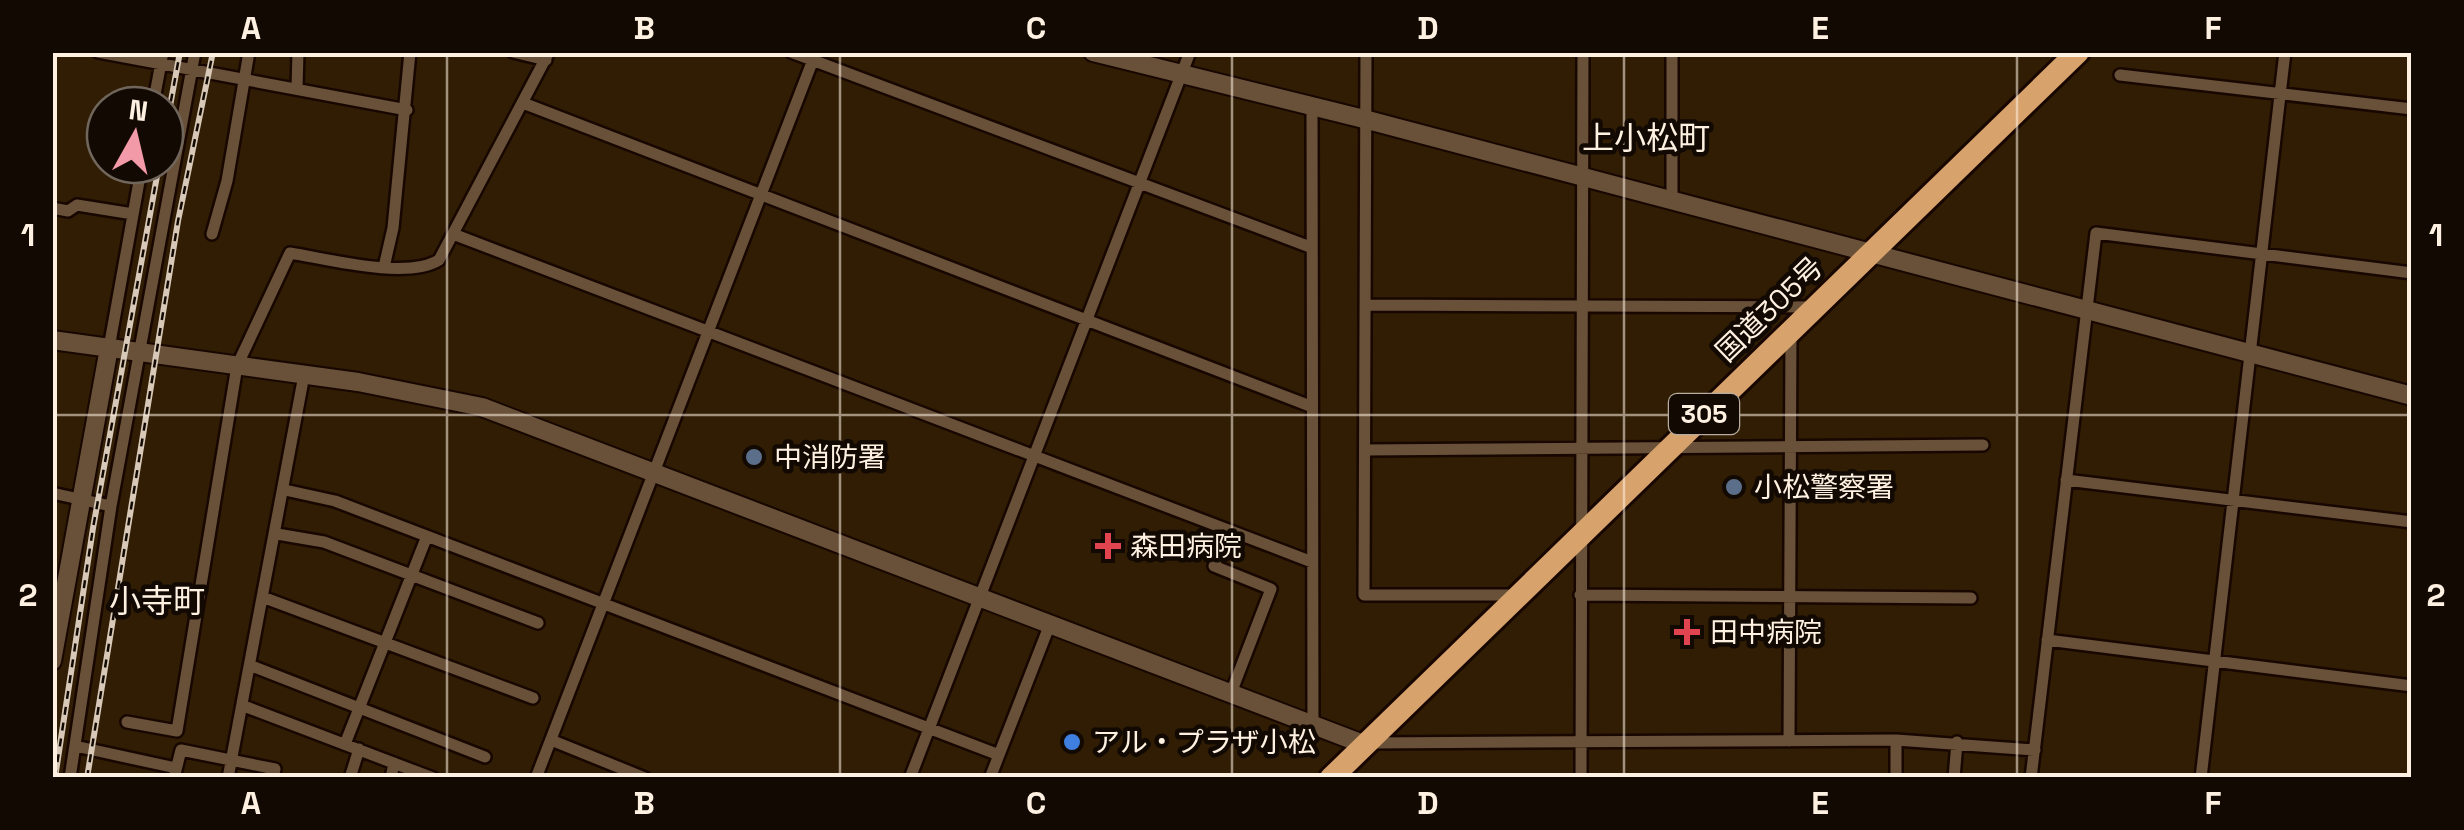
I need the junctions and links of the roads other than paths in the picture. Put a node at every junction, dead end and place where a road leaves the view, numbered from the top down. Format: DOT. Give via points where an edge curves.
graph roads {
  1 [pos="98,52"];
  2 [pos="195,52"];
  3 [pos="249,52"];
  4 [pos="298,52"];
  5 [pos="410,52"];
  6 [pos="513,52"];
  7 [pos="791,52"];
  8 [pos="1093,52"];
  9 [pos="1190,52"];
  10 [pos="1366,52"];
  11 [pos="1583,52"];
  12 [pos="1672,52"];
  13 [pos="2078,52"];
  14 [pos="2285,52"];
  15 [pos="548,56"];
  16 [pos="815,57"];
  17 [pos="162,58"];
  18 [pos="192,68"];
  19 [pos="2120,75"];
  20 [pos="1181,76"];
  21 [pos="247,78"];
  22 [pos="157,85"];
  23 [pos="297,88"];
  24 [pos="2280,92"];
  25 [pos="523,103"];
  26 [pos="1312,109"];
  27 [pos="2412,109"];
  28 [pos="406,110"];
  29 [pos="1364,119"];
  30 [pos="1582,176"];
  31 [pos="138,185"];
  32 [pos="1139,185"];
  33 [pos="762,196"];
  34 [pos="1672,200"];
  35 [pos="52,208"];
  36 [pos="133,214"];
  37 [pos="212,234"];
  38 [pos="452,234"];
  39 [pos="1310,247"];
  40 [pos="1870,253"];
  41 [pos="2264,255"];
  42 [pos="384,267"];
  43 [pos="2412,273"];
  44 [pos="1580,304"];
  45 [pos="1365,305"];
  46 [pos="1814,306"];
  47 [pos="2086,309"];
  48 [pos="1086,320"];
  49 [pos="1790,333"];
  50 [pos="708,334"];
  51 [pos="52,340"];
  52 [pos="109,348"];
  53 [pos="139,352"];
  54 [pos="2251,354"];
  55 [pos="237,366"];
  56 [pos="304,375"];
  57 [pos="2412,396"];
  58 [pos="1310,406"];
  59 [pos="1982,445"];
  60 [pos="1365,450"];
  61 [pos="1667,450"];
  62 [pos="1788,450"];
  63 [pos="1581,451"];
  64 [pos="1034,456"];
  65 [pos="653,472"];
  66 [pos="2066,480"];
  67 [pos="285,490"];
  68 [pos="52,493"];
  69 [pos="80,500"];
  70 [pos="2232,500"];
  71 [pos="111,506"];
  72 [pos="2412,522"];
  73 [pos="1227,530"];
  74 [pos="276,534"];
  75 [pos="1579,534"];
  76 [pos="427,536"];
  77 [pos="1312,562"];
  78 [pos="412,574"];
  79 [pos="60,577"];
  80 [pos="1519,595"];
  81 [pos="1580,595"];
  82 [pos="979,597"];
  83 [pos="265,598"];
  84 [pos="1790,598"];
  85 [pos="1971,598"];
  86 [pos="604,605"];
  87 [pos="538,624"];
  88 [pos="1050,624"];
  89 [pos="2047,640"];
  90 [pos="386,642"];
  91 [pos="52,661"];
  92 [pos="2214,661"];
  93 [pos="252,666"];
  94 [pos="2412,686"];
  95 [pos="1231,693"];
  96 [pos="534,698"];
  97 [pos="244,706"];
  98 [pos="359,708"];
  99 [pos="128,722"];
  100 [pos="1314,725"];
  101 [pos="929,729"];
  102 [pos="551,740"];
  103 [pos="1788,740"];
  104 [pos="1896,740"];
  105 [pos="1581,742"];
  106 [pos="1958,742"];
  107 [pos="344,744"];
  108 [pos="1364,744"];
  109 [pos="75,746"];
  110 [pos="359,749"];
  111 [pos="2034,750"];
  112 [pos="998,755"];
  113 [pos="485,757"];
  114 [pos="232,759"];
  115 [pos="394,763"];
  116 [pos="175,773"];
  117 [pos="70,778"];
  118 [pos="228,778"];
  119 [pos="273,778"];
  120 [pos="350,778"];
  121 [pos="391,778"];
  122 [pos="433,778"];
  123 [pos="536,778"];
  124 [pos="646,778"];
  125 [pos="910,778"];
  126 [pos="990,778"];
  127 [pos="1331,778"];
  128 [pos="1581,778"];
  129 [pos="1896,778"];
  130 [pos="1954,778"];
  131 [pos="2031,778"];
  132 [pos="2201,778"];
  1 -- 17 [label="street"];
  2 -- 18 [label="street"];
  3 -- 21 [label="street"];
  4 -- 23 [label="street"];
  5 -- 28 [label="street"];
  6 -- 15 [label="street"];
  7 -- 16 [label="street"];
  8 -- 20 [label="street"];
  9 -- 20 [label="street"];
  10 -- 29 [label="street"];
  11 -- 30 [label="street"];
  12 -- 34 [label="street"];
  13 -- 40 [label="highway, 国道305号 / 305"];
  14 -- 24 [label="street"];
  15 -- 25 [label="street"];
  16 -- 32 [label="street"];
  16 -- 33 [label="street"];
  17 -- 18 [label="street"];
  17 -- 22 [label="street"];
  18 -- 21 [label="street"];
  18 -- 53 [label="street"];
  19 -- 24 [label="street"];
  20 -- 26 [label="street"];
  20 -- 32 [label="street"];
  21 -- 23 [label="street"];
  21 -- 37 [label="street"];
  23 -- 28 [label="street"];
  24 -- 27 [label="street"];
  24 -- 41 [label="street"];
  25 -- 33 [label="street"];
  25 -- 38 [label="street"];
  26 -- 29 [label="street"];
  26 -- 39 [label="street"];
  28 -- 42 [label="street"];
  29 -- 30 [label="street"];
  29 -- 45 [label="street"];
  30 -- 34 [label="street"];
  30 -- 44 [label="street"];
  31 -- 36 [label="street"];
  32 -- 39 [label="street"];
  32 -- 48 [label="street"];
  33 -- 48 [label="street"];
  33 -- 50 [label="street"];
  34 -- 40 [label="street"];
  35 -- 36 [label="street" via="68,211 77,204"];
  36 -- 52 [label="street"];
  38 -- 42 [label="street" via="432,264"];
  38 -- 50 [label="street"];
  39 -- 58 [label="street"];
  40 -- 46 [label="highway, 国道305号 / 305"];
  40 -- 47 [label="street"];
  41 -- 43 [label="street"];
  41 -- 47 [label="street" via="2096,233"];
  41 -- 54 [label="street"];
  42 -- 55 [label="street" via="290,254"];
  44 -- 45 [label="street"];
  44 -- 46 [label="street"];
  44 -- 63 [label="street"];
  45 -- 60 [label="street"];
  46 -- 49 [label="highway, 国道305号 / 305"];
  47 -- 54 [label="street"];
  47 -- 66 [label="street"];
  48 -- 58 [label="street"];
  48 -- 64 [label="street"];
  49 -- 61 [label="highway, 国道305号 / 305"];
  49 -- 62 [label="street"];
  50 -- 64 [label="street"];
  50 -- 65 [label="street"];
  51 -- 52 [label="street"];
  52 -- 53 [label="street"];
  52 -- 69 [label="street"];
  53 -- 55 [label="street"];
  53 -- 71 [label="street"];
  54 -- 57 [label="street"];
  54 -- 70 [label="street"];
  55 -- 56 [label="street"];
  55 -- 99 [label="street" via="176,731"];
  56 -- 65 [label="street" via="469,404"];
  56 -- 67 [label="street"];
  58 -- 77 [label="street"];
  59 -- 62 [label="street"];
  60 -- 63 [label="street"];
  60 -- 80 [label="street" via="1364,596"];
  61 -- 62 [label="street"];
  61 -- 63 [label="street"];
  61 -- 75 [label="highway, 国道305号 / 305"];
  62 -- 84 [label="street"];
  63 -- 75 [label="street"];
  64 -- 73 [label="street"];
  64 -- 82 [label="street"];
  65 -- 82 [label="street"];
  65 -- 86 [label="street"];
  66 -- 70 [label="street"];
  66 -- 89 [label="street"];
  67 -- 74 [label="street"];
  67 -- 76 [label="street"];
  68 -- 69 [label="street"];
  69 -- 71 [label="street"];
  69 -- 79 [label="street"];
  70 -- 72 [label="street"];
  70 -- 92 [label="street"];
  71 -- 109 [label="street"];
  73 -- 77 [label="street"];
  73 -- 95 [label="street" via="1214,566 1271,590"];
  74 -- 78 [label="street" via="324,542"];
  74 -- 83 [label="street"];
  75 -- 80 [label="highway, 国道305号 / 305"];
  75 -- 81 [label="street"];
  76 -- 78 [label="street"];
  76 -- 86 [label="street"];
  77 -- 100 [label="street"];
  78 -- 87 [label="street"];
  78 -- 90 [label="street"];
  79 -- 91 [label="street"];
  80 -- 108 [label="highway, 国道305号 / 305"];
  81 -- 84 [label="street"];
  81 -- 105 [label="street"];
  82 -- 88 [label="street"];
  82 -- 101 [label="street"];
  83 -- 90 [label="street"];
  83 -- 93 [label="street"];
  84 -- 85 [label="street"];
  84 -- 103 [label="street"];
  86 -- 101 [label="street"];
  86 -- 102 [label="street"];
  88 -- 95 [label="street"];
  88 -- 112 [label="street"];
  89 -- 92 [label="street"];
  89 -- 111 [label="street"];
  90 -- 96 [label="street"];
  90 -- 98 [label="street"];
  92 -- 94 [label="street"];
  92 -- 132 [label="street"];
  93 -- 97 [label="street"];
  93 -- 98 [label="street"];
  95 -- 100 [label="street"];
  97 -- 107 [label="street"];
  97 -- 114 [label="street"];
  98 -- 107 [label="street"];
  98 -- 113 [label="street"];
  100 -- 108 [label="street"];
  101 -- 112 [label="street"];
  101 -- 125 [label="street"];
  102 -- 123 [label="street"];
  102 -- 124 [label="street"];
  103 -- 104 [label="street"];
  103 -- 105 [label="street"];
  104 -- 106 [label="street"];
  104 -- 129 [label="street"];
  105 -- 108 [label="street"];
  105 -- 128 [label="street"];
  106 -- 111 [label="street"];
  106 -- 130 [label="street"];
  107 -- 110 [label="street"];
  108 -- 127 [label="highway, 国道305号 / 305"];
  109 -- 116 [label="street"];
  109 -- 117 [label="street"];
  110 -- 115 [label="street"];
  110 -- 120 [label="street"];
  111 -- 131 [label="street"];
  112 -- 126 [label="street"];
  114 -- 116 [label="street" via="181,750"];
  114 -- 118 [label="street"];
  114 -- 119 [label="street" via="275,769"];
  115 -- 121 [label="street"];
  115 -- 122 [label="street"];
}
